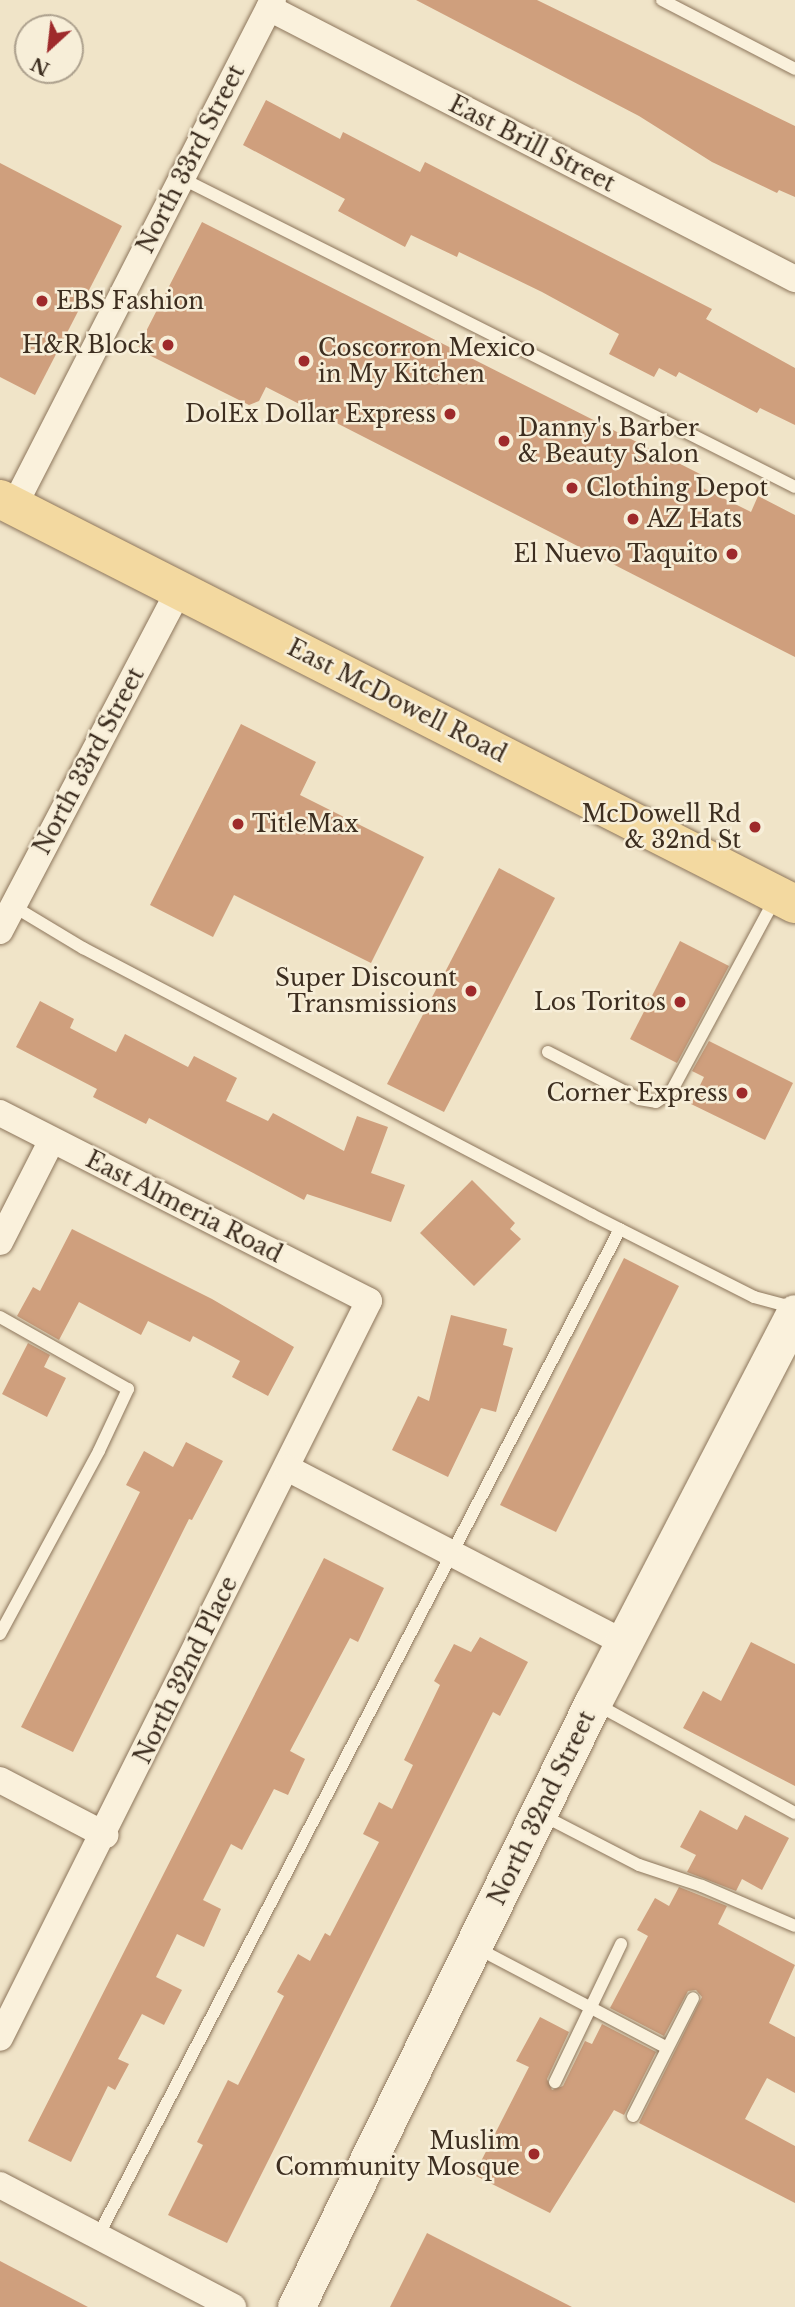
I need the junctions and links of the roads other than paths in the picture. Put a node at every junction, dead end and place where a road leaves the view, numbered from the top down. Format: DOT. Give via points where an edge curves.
graph roads {
  1 [pos="662,0"];
  2 [pos="271,4"];
  3 [pos="795,69"];
  4 [pos="181,178"];
  5 [pos="795,279"];
  6 [pos="795,486"];
  7 [pos="7,503"];
  8 [pos="179,590"];
  9 [pos="786,899"];
  10 [pos="6,914"];
  11 [pos="548,1052"];
  12 [pos="0,1113"];
  13 [pos="52,1140"];
  14 [pos="620,1229"];
  15 [pos="0,1242"];
  16 [pos="369,1301"];
  17 [pos="795,1310"];
  18 [pos="0,1317"];
  19 [pos="287,1468"];
  20 [pos="453,1554"];
  21 [pos="0,1634"];
  22 [pos="624,1643"];
  23 [pos="593,1702"];
  24 [pos="0,1780"];
  25 [pos="539,1813"];
  26 [pos="795,1813"];
  27 [pos="105,1835"];
  28 [pos="795,1926"];
  29 [pos="621,1944"];
  30 [pos="475,1947"];
  31 [pos="693,1998"];
  32 [pos="591,2007"];
  33 [pos="0,2038"];
  34 [pos="667,2048"];
  35 [pos="555,2082"];
  36 [pos="633,2116"];
  37 [pos="0,2185"];
  38 [pos="98,2236"];
  39 [pos="233,2307"];
  40 [pos="296,2307"];
  1 -- 3 [label="lane"];
  2 -- 4 [label="street, North 33rd Street"];
  2 -- 5 [label="street, East Brill Street"];
  4 -- 6 [label="lane"];
  4 -- 7 [label="street, North 33rd Street"];
  7 -- 8 [label="main road, East McDowell Road"];
  8 -- 9 [label="main road, East McDowell Road"];
  8 -- 10 [label="street, North 33rd Street"];
  9 -- 11 [label="lane" via="671,1092 656,1102 639,1099"];
  10 -- 14 [label="lane" via="83,948"];
  12 -- 13 [label="street, East Almeria Road"];
  13 -- 15 [label="street"];
  13 -- 16 [label="street, East Almeria Road"];
  14 -- 17 [label="lane" via="754,1297"];
  14 -- 20 [label="lane"];
  16 -- 19 [label="street, North 32nd Place"];
  17 -- 22 [label="main road, North 32nd Street"];
  18 -- 21 [label="lane" via="128,1389"];
  19 -- 20 [label="street"];
  19 -- 27 [label="street, North 32nd Place"];
  20 -- 22 [label="street"];
  20 -- 38 [label="lane"];
  22 -- 23 [label="main road, North 32nd Street"];
  23 -- 25 [label="main road, North 32nd Street"];
  23 -- 26 [label="lane"];
  24 -- 27 [label="street"];
  25 -- 28 [label="lane" via="639,1864"];
  25 -- 30 [label="main road, North 32nd Street"];
  27 -- 33 [label="street, North 32nd Place"];
  29 -- 32 [label="lane"];
  30 -- 32 [label="lane"];
  30 -- 40 [label="main road, North 32nd Street"];
  31 -- 34 [label="lane"];
  32 -- 34 [label="lane"];
  32 -- 35 [label="lane"];
  34 -- 36 [label="lane"];
  37 -- 38 [label="street"];
  38 -- 39 [label="street"];
}
